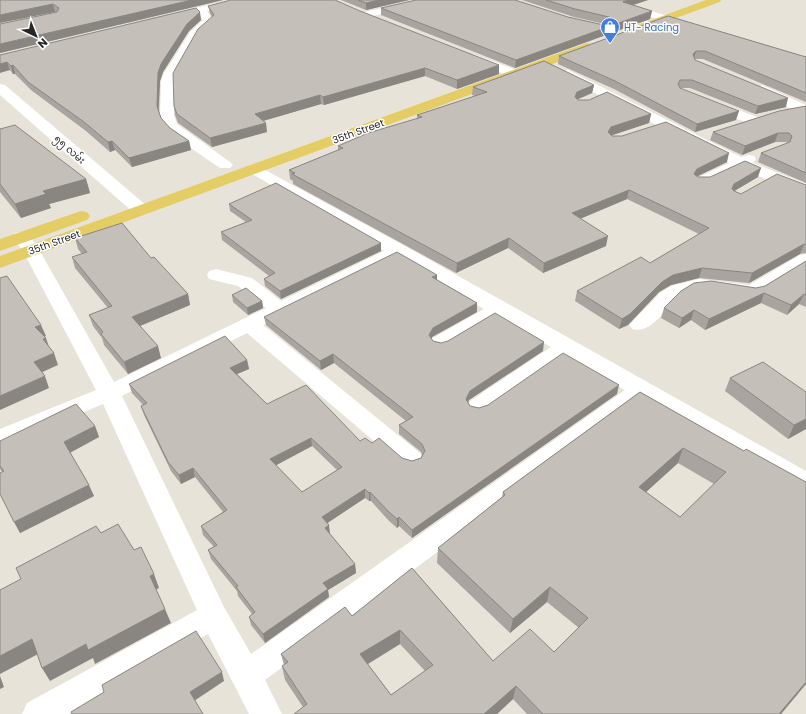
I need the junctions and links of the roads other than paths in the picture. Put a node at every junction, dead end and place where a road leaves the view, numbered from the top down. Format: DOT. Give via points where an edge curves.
graph roads {
  1 [pos="243,0"];
  2 [pos="428,0"];
  3 [pos="691,0"];
  4 [pos="716,0"];
  5 [pos="201,10"];
  6 [pos="651,14"];
  7 [pos="666,18"];
  8 [pos="163,19"];
  9 [pos="387,23"];
  10 [pos="695,27"];
  11 [pos="461,53"];
  12 [pos="544,63"];
  13 [pos="498,67"];
  14 [pos="513,73"];
  15 [pos="748,83"];
  16 [pos="0,88"];
  17 [pos="608,93"];
  18 [pos="699,99"];
  19 [pos="588,101"];
  20 [pos="805,109"];
  21 [pos="780,113"];
  22 [pos="766,117"];
  23 [pos="752,120"];
  24 [pos="666,124"];
  25 [pos="730,127"];
  26 [pos="644,131"];
  27 [pos="708,134"];
  28 [pos="693,138"];
  29 [pos="760,155"];
  30 [pos="740,163"];
  31 [pos="225,165"];
  32 [pos="254,169"];
  33 [pos="210,170"];
  34 [pos="772,177"];
  35 [pos="701,182"];
  36 [pos="758,185"];
  37 [pos="806,190"];
  38 [pos="143,194"];
  39 [pos="128,199"];
  40 [pos="114,204"];
  41 [pos="140,210"];
  42 [pos="92,212"];
  43 [pos="0,244"];
  44 [pos="26,244"];
  45 [pos="399,250"];
  46 [pos="806,259"];
  47 [pos="0,262"];
  48 [pos="216,275"];
  49 [pos="500,308"];
  50 [pos="279,309"];
  51 [pos="249,324"];
  52 [pos="640,325"];
  53 [pos="440,343"];
  54 [pos="567,346"];
  55 [pos="642,389"];
  56 [pos="108,393"];
  57 [pos="478,407"];
  58 [pos="0,439"];
  59 [pos="411,459"];
  60 [pos="806,482"];
  61 [pos="214,616"];
  62 [pos="246,676"];
  63 [pos="38,714"];
  64 [pos="266,714"];
  1 -- 5 [label="street"];
  2 -- 9 [label="street" via="361,13"];
  3 -- 6 [label="main road"];
  4 -- 7 [label="main road"];
  5 -- 8 [label="street"];
  5 -- 31 [label="street" via="209,21 194,34 170,73 167,81 166,116 178,133"];
  6 -- 7 [label="street"];
  6 -- 7 [label="main road" via="630,26"];
  7 -- 10 [label="street"];
  11 -- 13 [label="street"];
  12 -- 13 [label="main road, 35th Street" via="597,38"];
  12 -- 14 [label="main road, 35th Street"];
  12 -- 17 [label="street"];
  13 -- 14 [label="street"];
  13 -- 31 [label="main road, 35th Street"];
  14 -- 32 [label="main road, 35th Street"];
  15 -- 20 [label="street"];
  16 -- 39 [label="main road, ၅၅ လမ်း"];
  17 -- 19 [label="street"];
  17 -- 24 [label="street"];
  18 -- 23 [label="street"];
  20 -- 21 [label="street"];
  22 -- 23 [label="street"];
  23 -- 25 [label="street"];
  24 -- 26 [label="street"];
  24 -- 28 [label="street"];
  27 -- 28 [label="street"];
  28 -- 30 [label="street"];
  29 -- 30 [label="street"];
  30 -- 34 [label="street"];
  30 -- 35 [label="street"];
  31 -- 33 [label="main road, 35th Street"];
  32 -- 41 [label="main road, 35th Street"];
  32 -- 45 [label="street"];
  34 -- 36 [label="street"];
  34 -- 37 [label="street"];
  38 -- 39 [label="main road"];
  39 -- 40 [label="main road"];
  39 -- 41 [label="main road, ၅၅ လမ်း"];
  41 -- 44 [label="main road, 35th Street"];
  42 -- 44 [label="main road, 35th Street"];
  43 -- 44 [label="main road, 35th Street"];
  44 -- 47 [label="main road, 35th Street"];
  44 -- 56 [label="street"];
  45 -- 49 [label="street"];
  45 -- 50 [label="street"];
  46 -- 52 [label="street" via="753,292 704,284 686,288 669,296"];
  48 -- 50 [label="street" via="245,282"];
  49 -- 53 [label="street"];
  49 -- 54 [label="street"];
  50 -- 51 [label="street"];
  51 -- 56 [label="street"];
  51 -- 59 [label="street"];
  54 -- 55 [label="street"];
  54 -- 57 [label="street"];
  55 -- 60 [label="street"];
  55 -- 62 [label="street"];
  56 -- 58 [label="street"];
  56 -- 61 [label="street"];
  61 -- 62 [label="street"];
  61 -- 63 [label="street"];
  62 -- 64 [label="street"];
}
